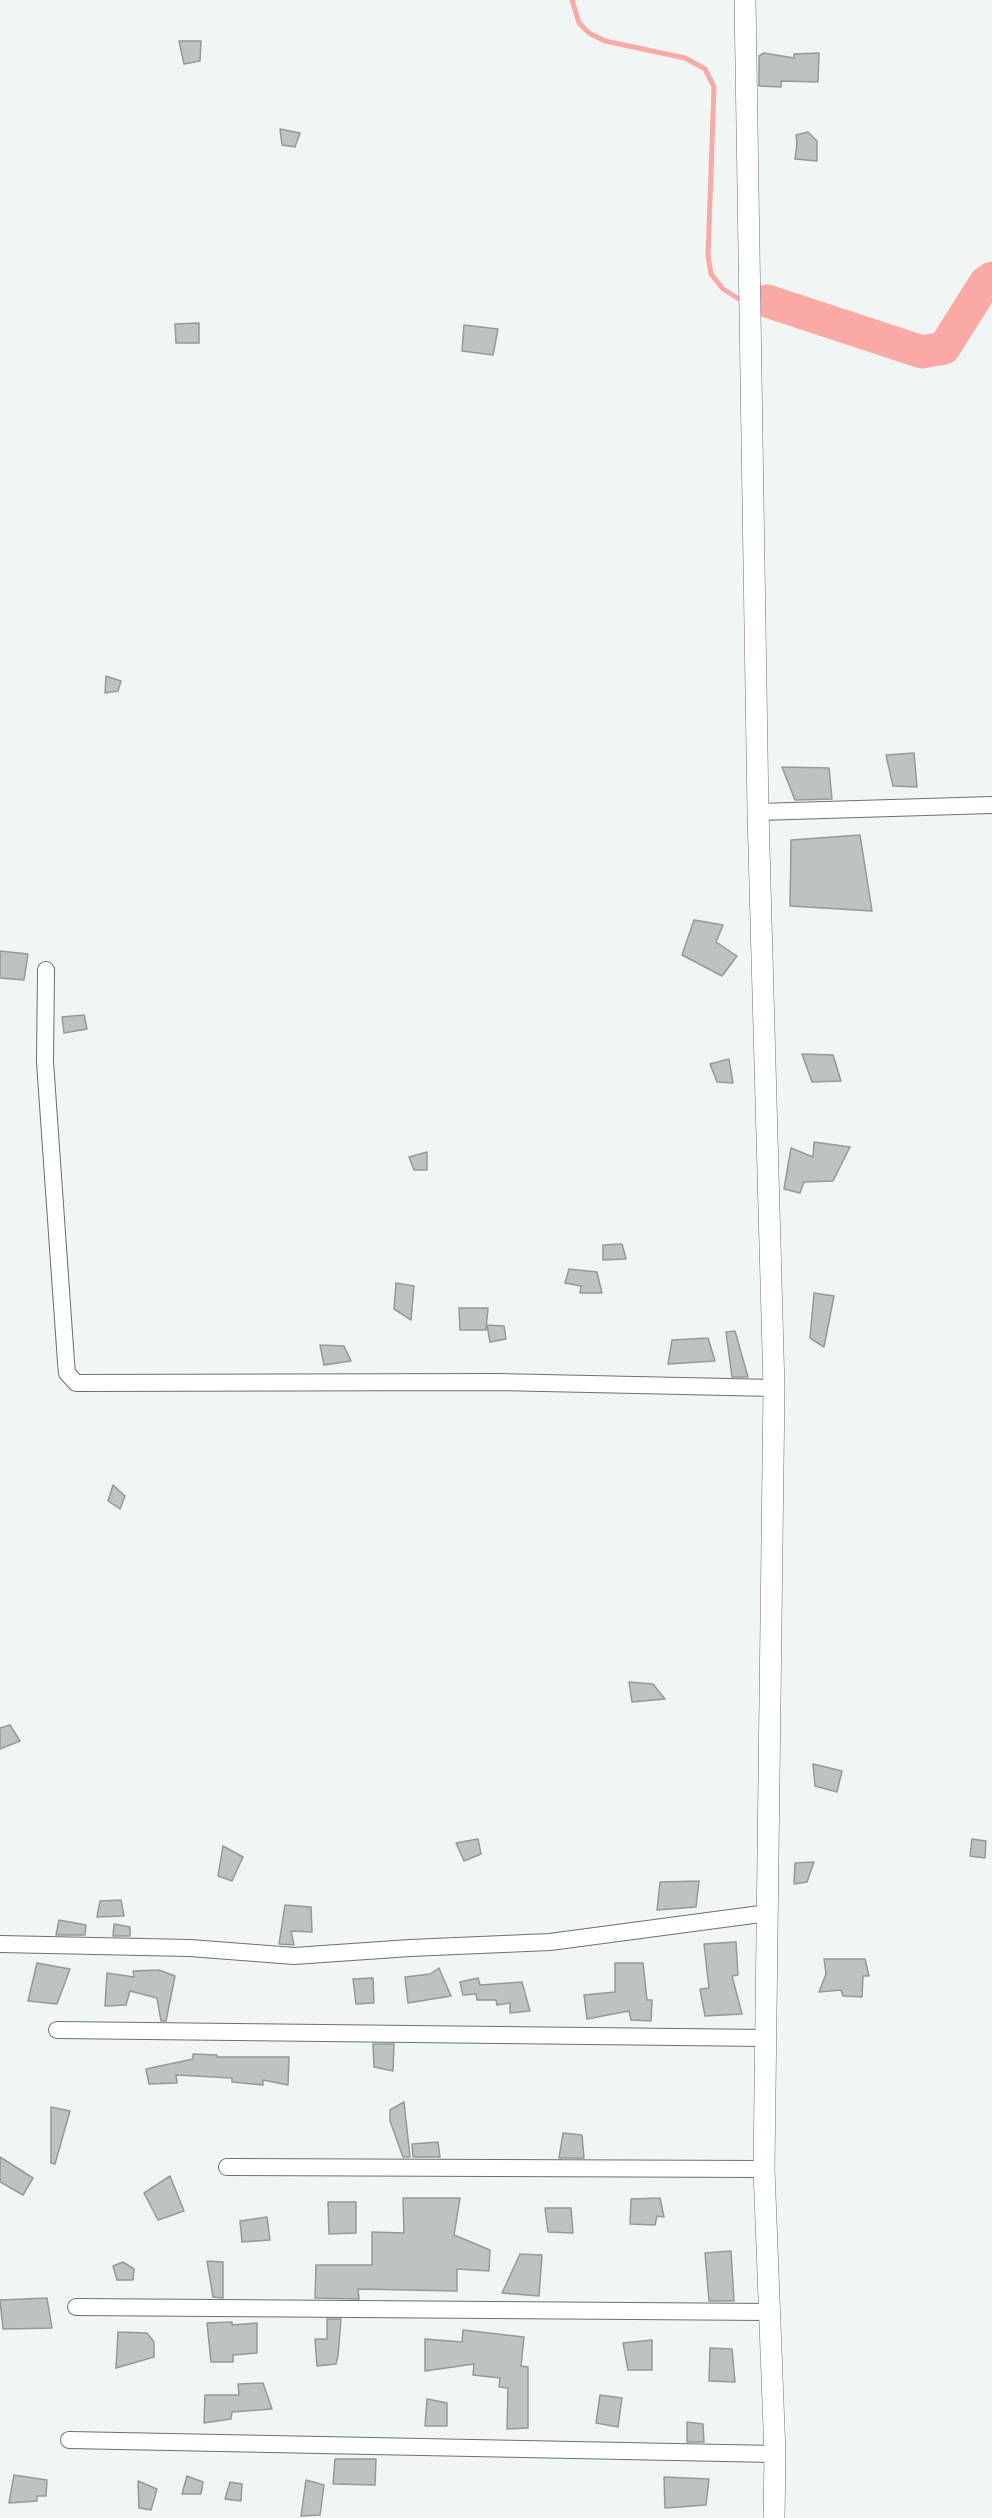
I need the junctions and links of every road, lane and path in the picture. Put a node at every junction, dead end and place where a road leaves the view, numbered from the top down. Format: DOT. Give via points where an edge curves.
graph roads {
  1 [pos="745,0"];
  2 [pos="992,805"];
  3 [pos="758,812"];
  4 [pos="46,969"];
  5 [pos="774,1388"];
  6 [pos="768,1913"];
  7 [pos="0,1944"];
  8 [pos="57,2030"];
  9 [pos="766,2038"];
  10 [pos="227,2167"];
  11 [pos="764,2169"];
  12 [pos="76,2307"];
  13 [pos="770,2312"];
  14 [pos="69,2440"];
  15 [pos="775,2454"];
  16 [pos="774,2518"];
  1 -- 3 [label="street"];
  2 -- 3 [label="street"];
  3 -- 5 [label="street"];
  4 -- 5 [label="street" via="45,1062 65,1351 67,1372 76,1383 497,1382"];
  5 -- 6 [label="street"];
  6 -- 7 [label="street" via="550,1942 294,1956 190,1948"];
  6 -- 9 [label="street"];
  8 -- 9 [label="street"];
  9 -- 11 [label="street"];
  10 -- 11 [label="street"];
  11 -- 13 [label="street"];
  12 -- 13 [label="street"];
  13 -- 15 [label="street"];
  14 -- 15 [label="street"];
  15 -- 16 [label="street"];
}
